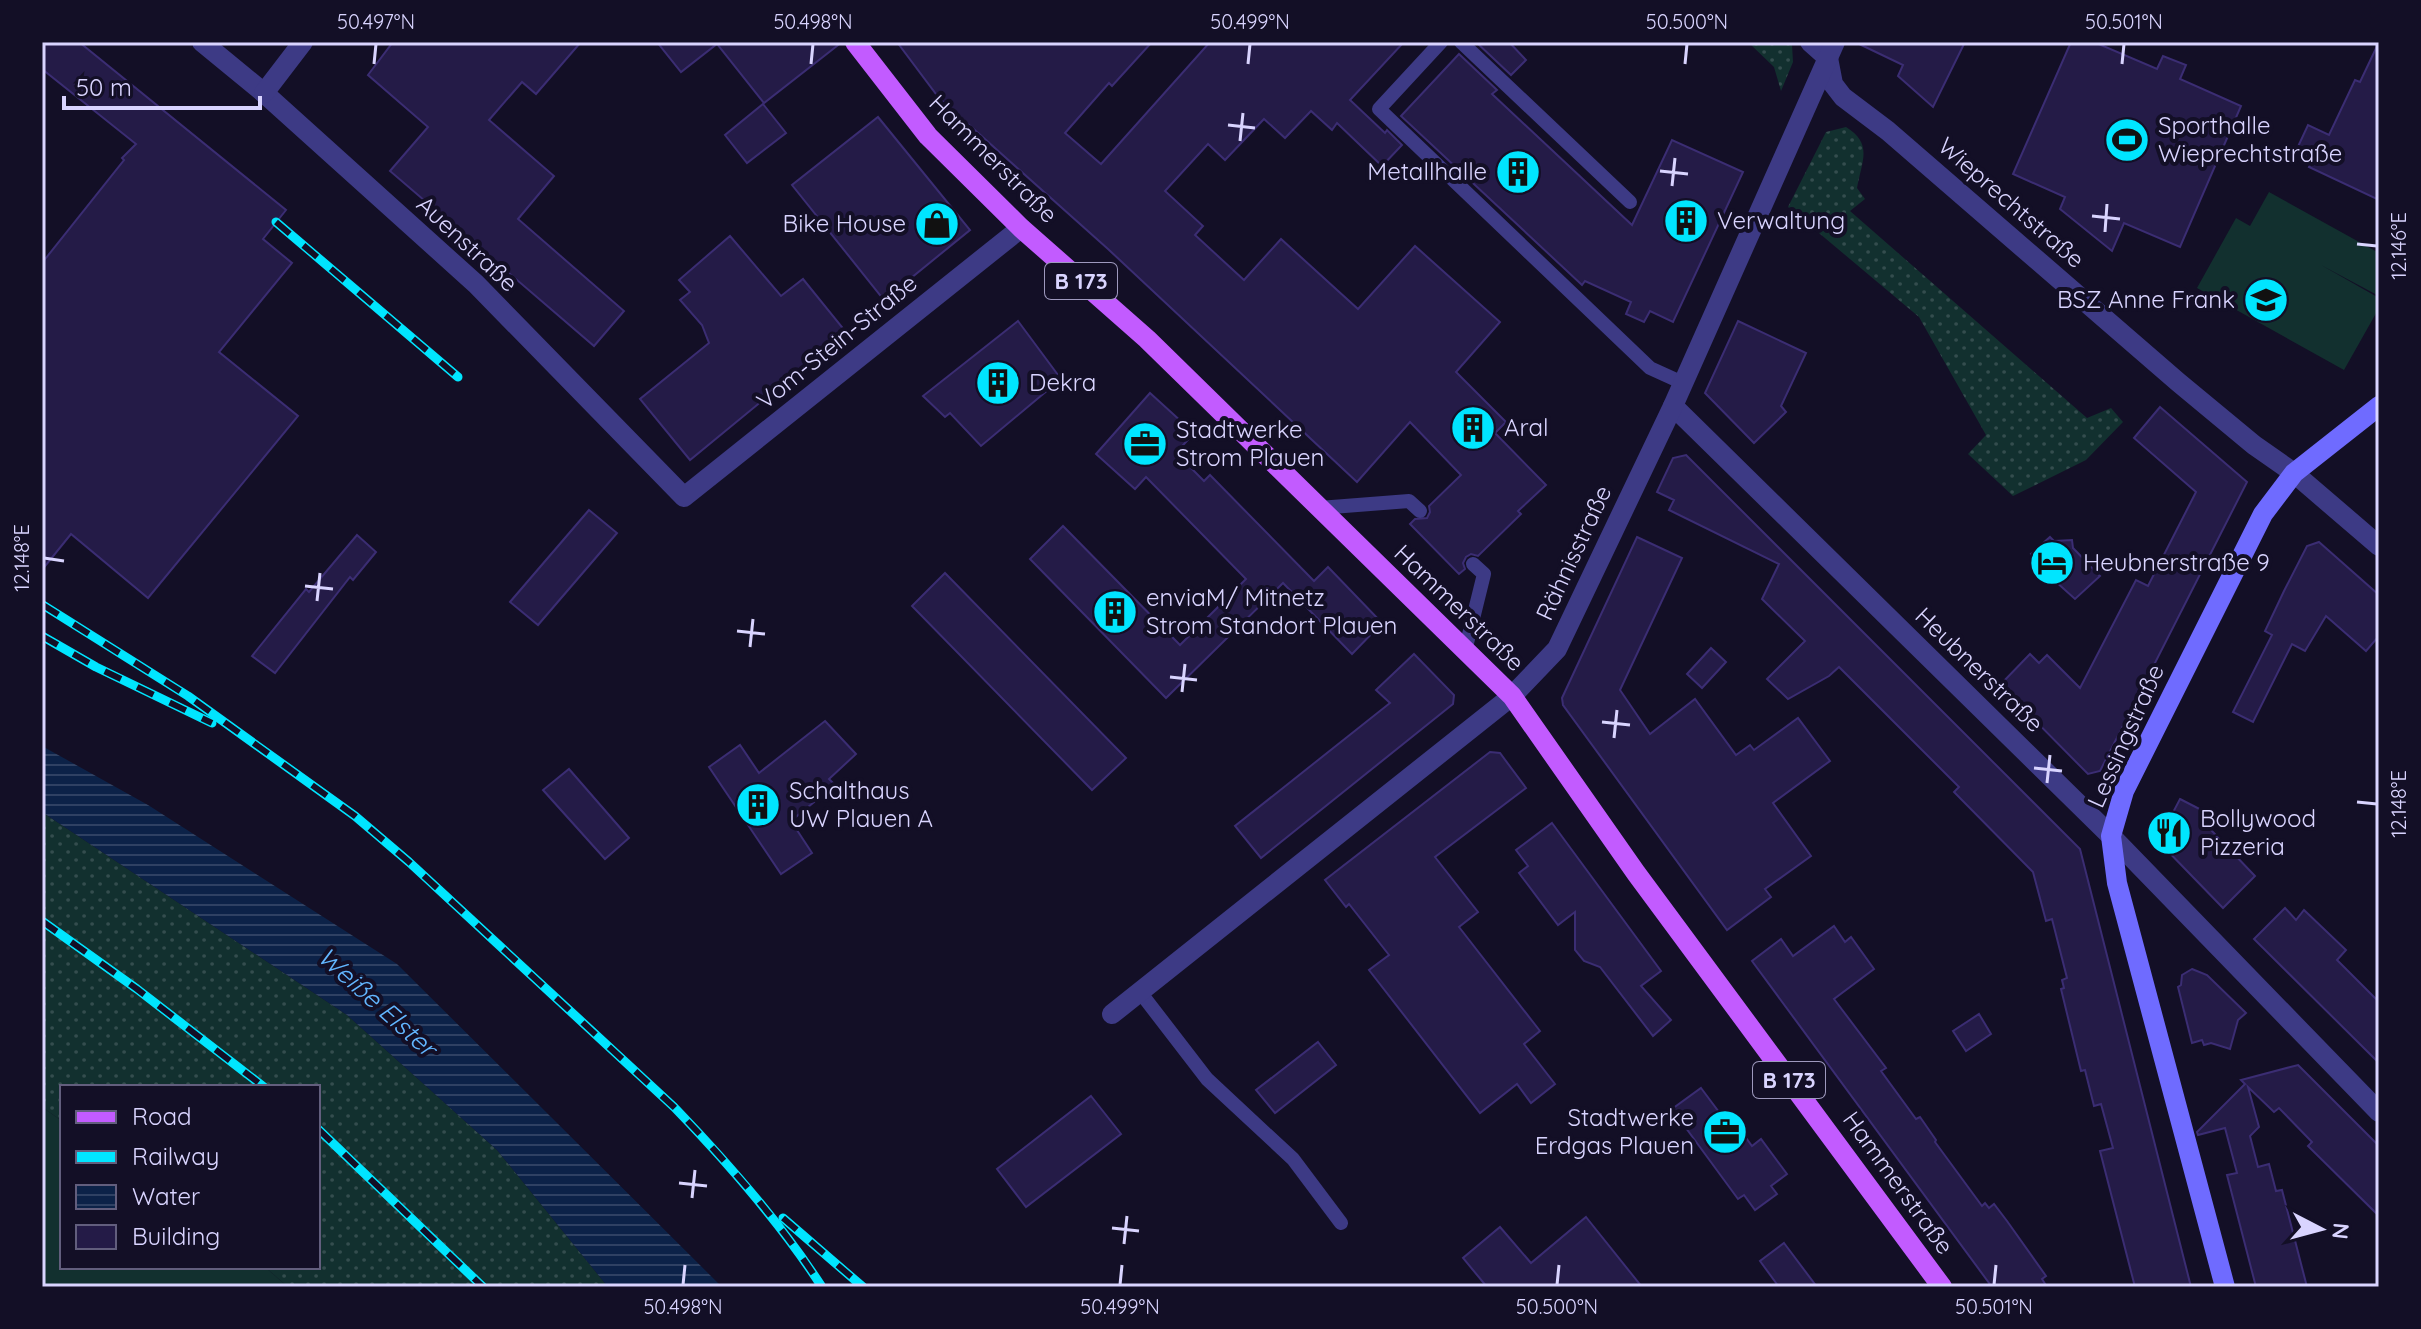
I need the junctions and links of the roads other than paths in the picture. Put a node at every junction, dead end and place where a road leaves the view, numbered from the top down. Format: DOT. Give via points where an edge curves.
graph roads {
  1 [pos="202,42"];
  2 [pos="303,42"];
  3 [pos="855,42"];
  4 [pos="1441,42"];
  5 [pos="1461,42"];
  6 [pos="1810,42"];
  7 [pos="1832,50"];
  8 [pos="264,93"];
  9 [pos="1630,202"];
  10 [pos="1021,228"];
  11 [pos="1683,383"];
  12 [pos="1673,406"];
  13 [pos="2379,406"];
  14 [pos="2294,473"];
  15 [pos="684,497"];
  16 [pos="1319,508"];
  17 [pos="1420,511"];
  18 [pos="2379,546"];
  19 [pos="1473,564"];
  20 [pos="1465,651"];
  21 [pos="1512,696"];
  22 [pos="2111,836"];
  23 [pos="1140,992"];
  24 [pos="1112,1014"];
  25 [pos="2379,1112"];
  26 [pos="1341,1223"];
  27 [pos="1942,1287"];
  28 [pos="2225,1287"];
  1 -- 8 [label="street, Auenstraße"];
  2 -- 8 [label="street"];
  3 -- 10 [label="main road, Hammerstraße / B 173" via="928,136"];
  4 -- 11 [label="lane" via="1379,109 1650,368"];
  5 -- 9 [label="lane"];
  6 -- 7 [label="street, Wieprechtstraße"];
  7 -- 11 [label="street, Rähnisstraße"];
  7 -- 14 [label="street, Wieprechtstraße" via="1833,84 1843,97 2254,445"];
  8 -- 15 [label="street, Auenstraße" via="476,284"];
  10 -- 15 [label="street, Vom-Stein-Straße"];
  10 -- 16 [label="main road, Hammerstraße / B 173" via="1147,339"];
  11 -- 12 [label="street, Rähnisstraße"];
  12 -- 21 [label="street, Rähnisstraße" via="1557,649"];
  12 -- 22 [label="street, Heubnerstraße"];
  13 -- 14 [label="main road, Lessingstraße"];
  14 -- 18 [label="street, Wieprechtstraße"];
  14 -- 22 [label="main road, Lessingstraße" via="2263,514 2124,791"];
  16 -- 17 [label="lane" via="1409,501"];
  16 -- 20 [label="main road, Hammerstraße / B 173"];
  19 -- 20 [label="lane" via="1484,574"];
  20 -- 21 [label="main road, Hammerstraße / B 173"];
  21 -- 23 [label="street, Rähnisstraße"];
  21 -- 27 [label="main road, Hammerstraße / B 173"];
  22 -- 25 [label="street, Heubnerstraße"];
  22 -- 28 [label="main road, Lessingstraße" via="2117,883"];
  23 -- 24 [label="street, Rähnisstraße"];
  23 -- 26 [label="lane" via="1207,1079 1293,1159"];
}
